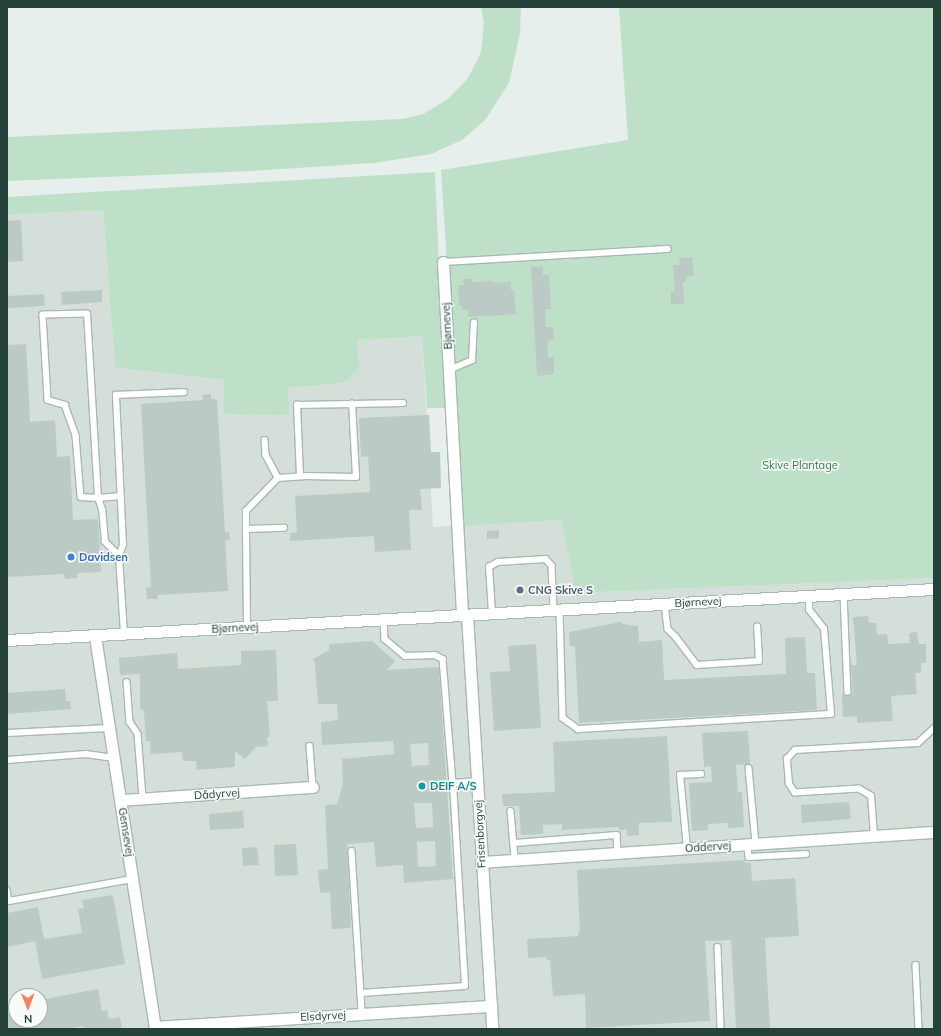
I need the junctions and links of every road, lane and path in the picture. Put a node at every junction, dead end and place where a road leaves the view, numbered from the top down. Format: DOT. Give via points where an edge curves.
graph roads {
  1 [pos="668,249"];
  2 [pos="443,262"];
  3 [pos="474,323"];
  4 [pos="449,370"];
  5 [pos="184,392"];
  6 [pos="403,403"];
  7 [pos="352,404"];
  8 [pos="265,440"];
  9 [pos="300,476"];
  10 [pos="278,478"];
  11 [pos="121,496"];
  12 [pos="98,498"];
  13 [pos="284,528"];
  14 [pos="246,529"];
  15 [pos="119,556"];
  16 [pos="934,589"];
  17 [pos="844,594"];
  18 [pos="809,596"];
  19 [pos="665,604"];
  20 [pos="557,610"];
  21 [pos="492,613"];
  22 [pos="465,615"];
  23 [pos="384,620"];
  24 [pos="757,627"];
  25 [pos="247,628"];
  26 [pos="124,634"];
  27 [pos="95,636"];
  28 [pos="7,640"];
  29 [pos="127,682"];
  30 [pos="848,692"];
  31 [pos="109,728"];
  32 [pos="934,728"];
  33 [pos="7,733"];
  34 [pos="310,746"];
  35 [pos="114,758"];
  36 [pos="7,760"];
  37 [pos="749,768"];
  38 [pos="701,774"];
  39 [pos="477,781"];
  40 [pos="452,783"];
  41 [pos="313,787"];
  42 [pos="143,798"];
  43 [pos="121,800"];
  44 [pos="511,811"];
  45 [pos="934,832"];
  46 [pos="874,836"];
  47 [pos="514,843"];
  48 [pos="752,844"];
  49 [pos="687,848"];
  50 [pos="352,851"];
  51 [pos="618,853"];
  52 [pos="806,854"];
  53 [pos="515,859"];
  54 [pos="481,862"];
  55 [pos="133,879"];
  56 [pos="7,890"];
  57 [pos="718,947"];
  58 [pos="916,965"];
  59 [pos="361,993"];
  60 [pos="491,1006"];
  61 [pos="362,1014"];
  62 [pos="155,1028"];
  63 [pos="492,1029"];
  64 [pos="722,1029"];
  65 [pos="919,1029"];
  1 -- 2 [label="lane, Bjørnevej"];
  2 -- 4 [label="street, Bjørnevej"];
  3 -- 4 [label="lane" via="472,360"];
  4 -- 22 [label="street, Bjørnevej"];
  5 -- 11 [label="lane" via="116,395"];
  6 -- 7 [label="lane"];
  7 -- 9 [label="lane" via="297,405"];
  7 -- 9 [label="lane" via="356,477"];
  8 -- 10 [label="lane" via="266,455"];
  9 -- 10 [label="lane"];
  10 -- 14 [label="lane" via="246,511"];
  11 -- 12 [label="lane"];
  11 -- 15 [label="lane" via="123,545"];
  12 -- 12 [label="lane" via="87,314 43,315 48,400 66,405 76,436 81,497"];
  12 -- 15 [label="lane" via="102,510 105,542"];
  13 -- 14 [label="lane"];
  14 -- 25 [label="lane"];
  15 -- 26 [label="lane"];
  16 -- 17 [label="street, Bjørnevej"];
  17 -- 18 [label="street, Bjørnevej"];
  17 -- 30 [label="lane"];
  18 -- 19 [label="street, Bjørnevej"];
  18 -- 20 [label="lane" via="809,610 824,629 831,714 578,729 563,718"];
  19 -- 20 [label="street, Bjørnevej"];
  19 -- 24 [label="lane" via="668,629 697,665 759,661"];
  20 -- 21 [label="street, Bjørnevej"];
  20 -- 21 [label="lane" via="552,566 546,559 498,562 489,567"];
  21 -- 22 [label="street, Bjørnevej"];
  22 -- 23 [label="street, Bjørnevej"];
  22 -- 39 [label="street, Frisenborgvej"];
  23 -- 25 [label="street, Bjørnevej"];
  23 -- 40 [label="lane" via="385,639 405,656 435,655 443,659"];
  25 -- 26 [label="street, Bjørnevej"];
  26 -- 27 [label="street, Bjørnevej"];
  27 -- 28 [label="street, Bjørnevej"];
  27 -- 31 [label="street, Gemsevej"];
  29 -- 42 [label="lane" via="130,722 138,734"];
  31 -- 33 [label="lane"];
  31 -- 35 [label="street, Gemsevej"];
  32 -- 46 [label="lane" via="918,743 795,750 787,759 789,784 795,793 859,789 871,796"];
  34 -- 41 [label="lane"];
  35 -- 36 [label="lane" via="86,754"];
  35 -- 43 [label="street, Gemsevej"];
  37 -- 48 [label="lane"];
  38 -- 49 [label="lane" via="680,775"];
  39 -- 40 [label="lane"];
  39 -- 54 [label="street, Frisenborgvej"];
  40 -- 59 [label="lane" via="465,986"];
  41 -- 42 [label="street, Dådyrvej"];
  42 -- 43 [label="street, Dådyrvej"];
  43 -- 55 [label="street, Gemsevej"];
  44 -- 47 [label="lane"];
  45 -- 46 [label="street, Oddervej"];
  46 -- 48 [label="street, Oddervej"];
  47 -- 51 [label="lane" via="617,835"];
  47 -- 53 [label="lane"];
  48 -- 49 [label="street, Oddervej"];
  48 -- 52 [label="lane" via="749,857"];
  49 -- 51 [label="street, Oddervej"];
  50 -- 59 [label="lane"];
  51 -- 53 [label="street, Oddervej"];
  53 -- 54 [label="street, Oddervej"];
  54 -- 60 [label="street, Frisenborgvej"];
  55 -- 56 [label="lane" via="9,901"];
  55 -- 62 [label="street, Gemsevej"];
  57 -- 64 [label="lane"];
  58 -- 65 [label="lane"];
  59 -- 61 [label="lane"];
  60 -- 61 [label="street, Elsdyrvej"];
  60 -- 63 [label="street, Frisenborgvej"];
  61 -- 62 [label="street, Elsdyrvej"];
}
